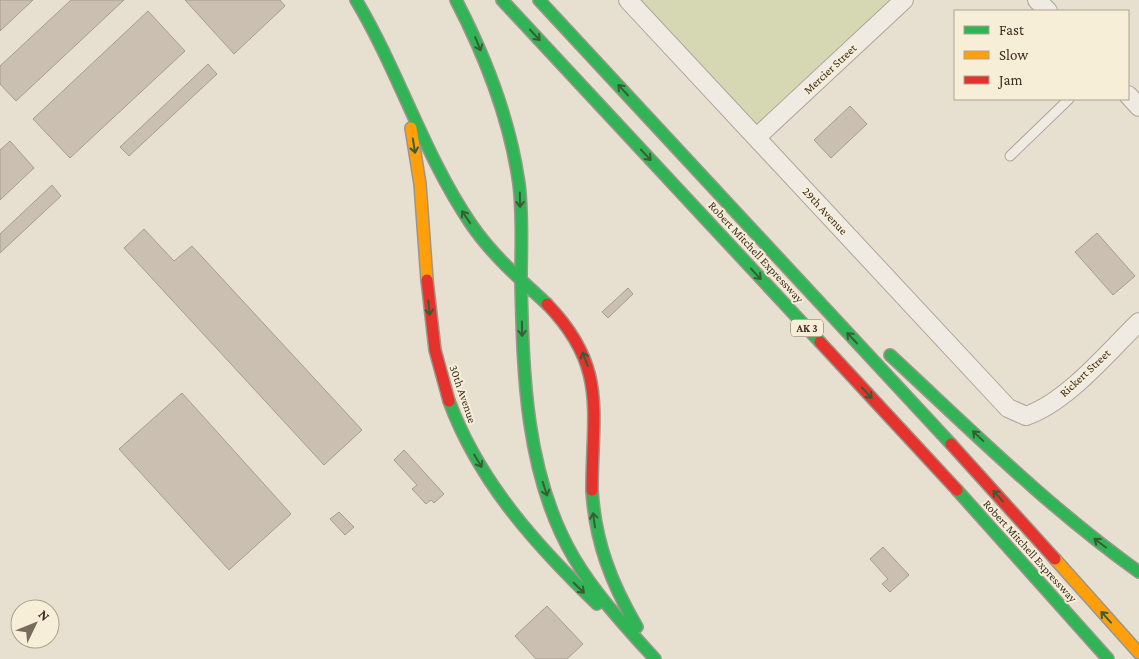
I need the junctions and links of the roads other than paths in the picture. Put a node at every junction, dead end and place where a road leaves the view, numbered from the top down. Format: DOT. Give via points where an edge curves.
graph roads {
  1 [pos="356,0"];
  2 [pos="456,0"];
  3 [pos="502,0"];
  4 [pos="539,0"];
  5 [pos="628,0"];
  6 [pos="904,0"];
  7 [pos="1037,0"];
  8 [pos="1047,10"];
  9 [pos="1129,96"];
  10 [pos="406,98"];
  11 [pos="1068,100"];
  12 [pos="1139,107"];
  13 [pos="757,137"];
  14 [pos="669,139"];
  15 [pos="1010,156"];
  16 [pos="521,280"];
  17 [pos="852,320"];
  18 [pos="1139,322"];
  19 [pos="881,347"];
  20 [pos="1026,416"];
  21 [pos="1139,572"];
  22 [pos="1139,653"];
  23 [pos="655,659"];
  24 [pos="1108,659"];
  1 -- 10 [label="main road, 30th Avenue" via="378,36"];
  2 -- 16 [label="main road, one-way" via="493,78 509,131 519,185"];
  3 -- 24 [label="main road, Robert Mitchell Expressway / AK 3, one-way" via="938,469"];
  14 -- 4 [label="main road, Robert Mitchell Expressway / AK 3, one-way"];
  5 -- 13 [label="street, 29th Avenue"];
  6 -- 13 [label="street, Mercier Street"];
  7 -- 8 [label="street"];
  9 -- 12 [label="street"];
  16 -- 10 [label="main road, 30th Avenue, one-way" via="495,255 462,212"];
  10 -- 23 [label="main road, 30th Avenue, one-way" via="421,190 435,352 455,420 499,496 529,535"];
  11 -- 15 [label="lane"];
  13 -- 20 [label="street, 29th Avenue" via="988,389 1008,408"];
  14 -- 17 [label="main road"];
  22 -- 14 [label="main road, Robert Mitchell Expressway / AK 3, one-way"];
  16 -- 23 [label="main road, one-way" via="529,426 551,508 565,542 583,572"];
  23 -- 16 [label="main road, 30th Avenue, one-way" via="619,598 597,540 592,493 593,390 588,365 565,322"];
  18 -- 20 [label="street, Rickert Street" via="1064,394 1044,410"];
  21 -- 19 [label="main road, one-way" via="1082,529 1016,472"];
}
